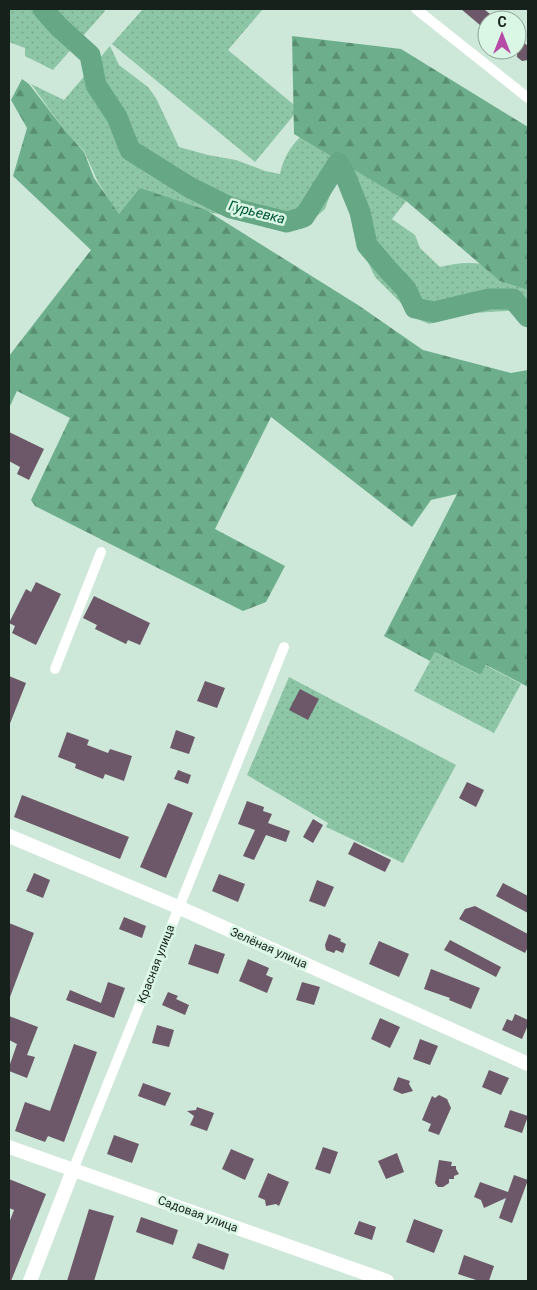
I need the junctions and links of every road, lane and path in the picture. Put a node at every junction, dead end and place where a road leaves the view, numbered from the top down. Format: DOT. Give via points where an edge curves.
graph roads {
  1 [pos="416,9"];
  2 [pos="528,98"];
  3 [pos="100,552"];
  4 [pos="284,647"];
  5 [pos="55,669"];
  6 [pos="9,836"];
  7 [pos="178,907"];
  8 [pos="528,1064"];
  9 [pos="9,1147"];
  10 [pos="73,1170"];
  11 [pos="30,1281"];
  12 [pos="387,1281"];
  1 -- 2 [label="street"];
  3 -- 5 [label="street"];
  4 -- 7 [label="street, Красная улица"];
  6 -- 7 [label="street, Зелёная улица"];
  7 -- 8 [label="street, Зелёная улица"];
  7 -- 10 [label="street, Красная улица"];
  9 -- 10 [label="street, Садовая улица"];
  10 -- 11 [label="street, Красная улица"];
  10 -- 12 [label="street, Садовая улица"];
}
